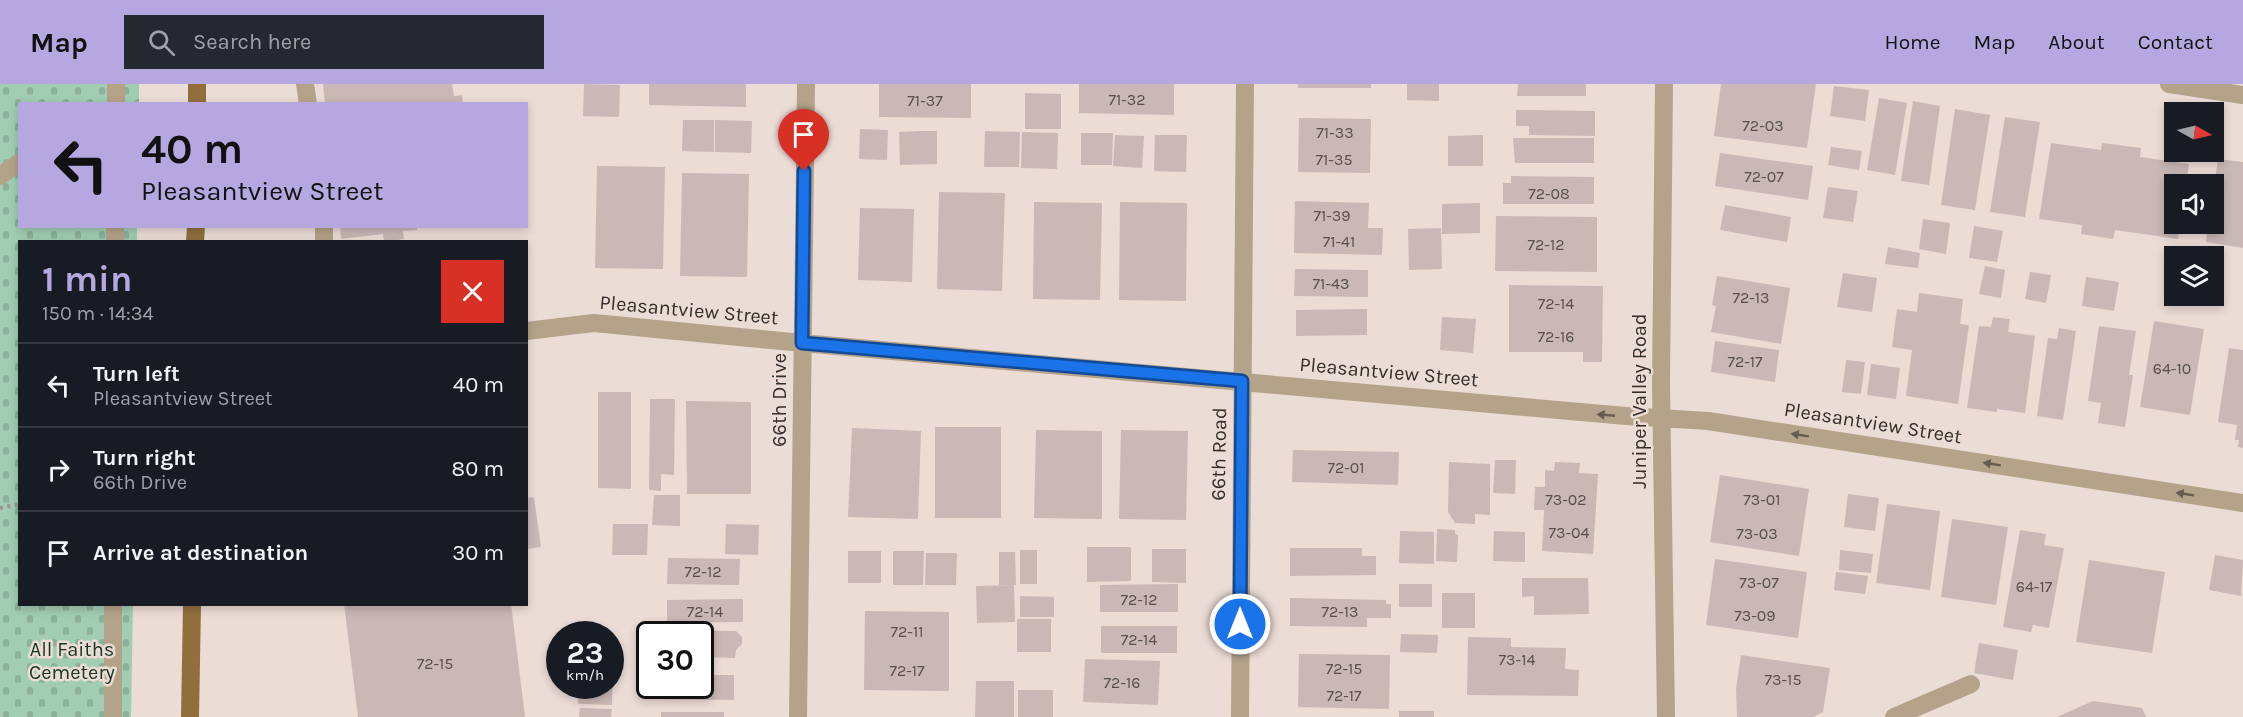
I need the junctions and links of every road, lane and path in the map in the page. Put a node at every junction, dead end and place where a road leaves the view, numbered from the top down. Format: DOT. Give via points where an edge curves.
graph roads {
  1 [pos="116,84"];
  2 [pos="197,84"];
  3 [pos="305,84"];
  4 [pos="806,84"];
  5 [pos="1245,84"];
  6 [pos="1664,84"];
  7 [pos="2169,84"];
  8 [pos="2243,95"];
  9 [pos="115,102"];
  10 [pos="197,102"];
  11 [pos="308,102"];
  12 [pos="18,163"];
  13 [pos="0,176"];
  14 [pos="528,331"];
  15 [pos="802,343"];
  16 [pos="1242,381"];
  17 [pos="1662,418"];
  18 [pos="2243,503"];
  19 [pos="18,504"];
  20 [pos="0,508"];
  21 [pos="113,606"];
  22 [pos="192,606"];
  23 [pos="1971,684"];
  24 [pos="113,717"];
  25 [pos="190,717"];
  26 [pos="798,717"];
  27 [pos="1240,717"];
  28 [pos="1666,717"];
  29 [pos="1894,717"];
  1 -- 9 [label="street"];
  2 -- 10 [label="main road"];
  3 -- 11 [label="street"];
  4 -- 15 [label="street, 66th Drive"];
  5 -- 16 [label="street, 66th Road"];
  6 -- 17 [label="street, Juniper Valley Road"];
  7 -- 8 [label="street"];
  12 -- 13 [label="street"];
  14 -- 15 [label="street, Pleasantview Street" via="594,322"];
  15 -- 16 [label="street, Pleasantview Street"];
  15 -- 26 [label="street, 66th Drive"];
  17 -- 16 [label="street, Pleasantview Street, one-way"];
  16 -- 27 [label="street, 66th Road"];
  18 -- 17 [label="street, Pleasantview Street, one-way" via="1708,421"];
  17 -- 28 [label="street, Juniper Valley Road"];
  19 -- 20 [label="path"];
  21 -- 24 [label="street"];
  22 -- 25 [label="main road"];
  23 -- 29 [label="street"];
}
